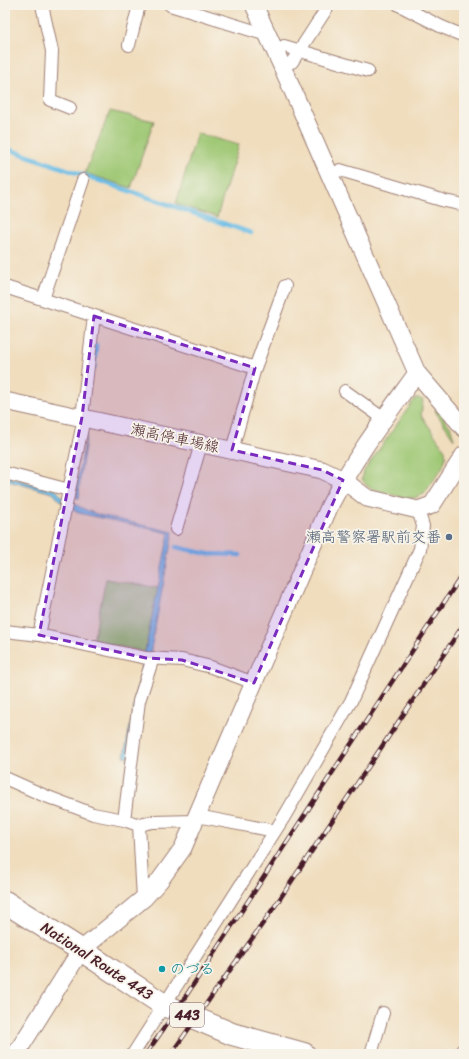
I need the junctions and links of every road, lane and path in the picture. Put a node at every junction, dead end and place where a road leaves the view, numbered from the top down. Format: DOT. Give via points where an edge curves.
graph roads {
  1 [pos="42,5"];
  2 [pos="139,5"];
  3 [pos="170,5"];
  4 [pos="254,5"];
  5 [pos="329,5"];
  6 [pos="400,5"];
  7 [pos="267,35"];
  8 [pos="464,36"];
  9 [pos="129,45"];
  10 [pos="284,46"];
  11 [pos="299,50"];
  12 [pos="292,62"];
  13 [pos="368,71"];
  14 [pos="70,108"];
  15 [pos="340,170"];
  16 [pos="83,180"];
  17 [pos="464,205"];
  18 [pos="285,286"];
  19 [pos="5,287"];
  20 [pos="43,299"];
  21 [pos="94,316"];
  22 [pos="255,368"];
  23 [pos="417,373"];
  24 [pos="344,391"];
  25 [pos="5,401"];
  26 [pos="83,418"];
  27 [pos="384,419"];
  28 [pos="464,428"];
  29 [pos="201,444"];
  30 [pos="232,450"];
  31 [pos="464,455"];
  32 [pos="5,473"];
  33 [pos="343,480"];
  34 [pos="69,490"];
  35 [pos="418,510"];
  36 [pos="176,529"];
  37 [pos="5,631"];
  38 [pos="40,636"];
  39 [pos="153,658"];
  40 [pos="254,682"];
  41 [pos="5,778"];
  42 [pos="196,819"];
  43 [pos="124,820"];
  44 [pos="139,824"];
  45 [pos="275,831"];
  46 [pos="143,898"];
  47 [pos="5,902"];
  48 [pos="81,950"];
  49 [pos="164,1005"];
  50 [pos="383,1014"];
  51 [pos="16,1054"];
  52 [pos="133,1054"];
  53 [pos="304,1054"];
  54 [pos="371,1054"];
  1 -- 14 [label="street" via="52,51 50,100"];
  2 -- 9 [label="street"];
  3 -- 7 [label="street"];
  4 -- 7 [label="street"];
  5 -- 11 [label="street"];
  6 -- 8 [label="street"];
  7 -- 23 [label="street"];
  10 -- 11 [label="street"];
  11 -- 12 [label="street"];
  11 -- 13 [label="street"];
  15 -- 17 [label="street"];
  16 -- 20 [label="street"];
  18 -- 22 [label="street"];
  19 -- 20 [label="street"];
  20 -- 21 [label="street"];
  21 -- 22 [label="street"];
  21 -- 26 [label="street"];
  22 -- 30 [label="street"];
  23 -- 27 [label="street"];
  23 -- 28 [label="street"];
  24 -- 27 [label="street"];
  25 -- 26 [label="street, 瀬高停車場線"];
  26 -- 29 [label="street, 瀬高停車場線"];
  26 -- 34 [label="street"];
  27 -- 33 [label="street"];
  29 -- 30 [label="street, 瀬高停車場線"];
  29 -- 36 [label="street"];
  30 -- 33 [label="street, 瀬高停車場線" via="322,470"];
  31 -- 35 [label="street" via="432,505"];
  32 -- 34 [label="street"];
  33 -- 35 [label="street, 瀬高停車場線" via="367,498"];
  33 -- 40 [label="street"];
  34 -- 38 [label="street"];
  35 -- 45 [label="street" via="423,526 420,549 351,700"];
  37 -- 38 [label="street"];
  38 -- 39 [label="street"];
  39 -- 40 [label="street" via="204,665"];
  39 -- 43 [label="street" via="139,701"];
  40 -- 42 [label="street"];
  41 -- 43 [label="street" via="93,814"];
  42 -- 44 [label="street"];
  42 -- 45 [label="street"];
  42 -- 46 [label="street" via="183,848 160,880"];
  43 -- 44 [label="street"];
  44 -- 46 [label="street"];
  45 -- 49 [label="street"];
  46 -- 48 [label="street"];
  47 -- 48 [label="highway, National Route 443 / 443"];
  48 -- 49 [label="highway, National Route 443 / 443"];
  48 -- 51 [label="street"];
  49 -- 52 [label="street"];
  49 -- 53 [label="highway, National Route 443 / 443" via="232,1034"];
  50 -- 54 [label="street"];
}
